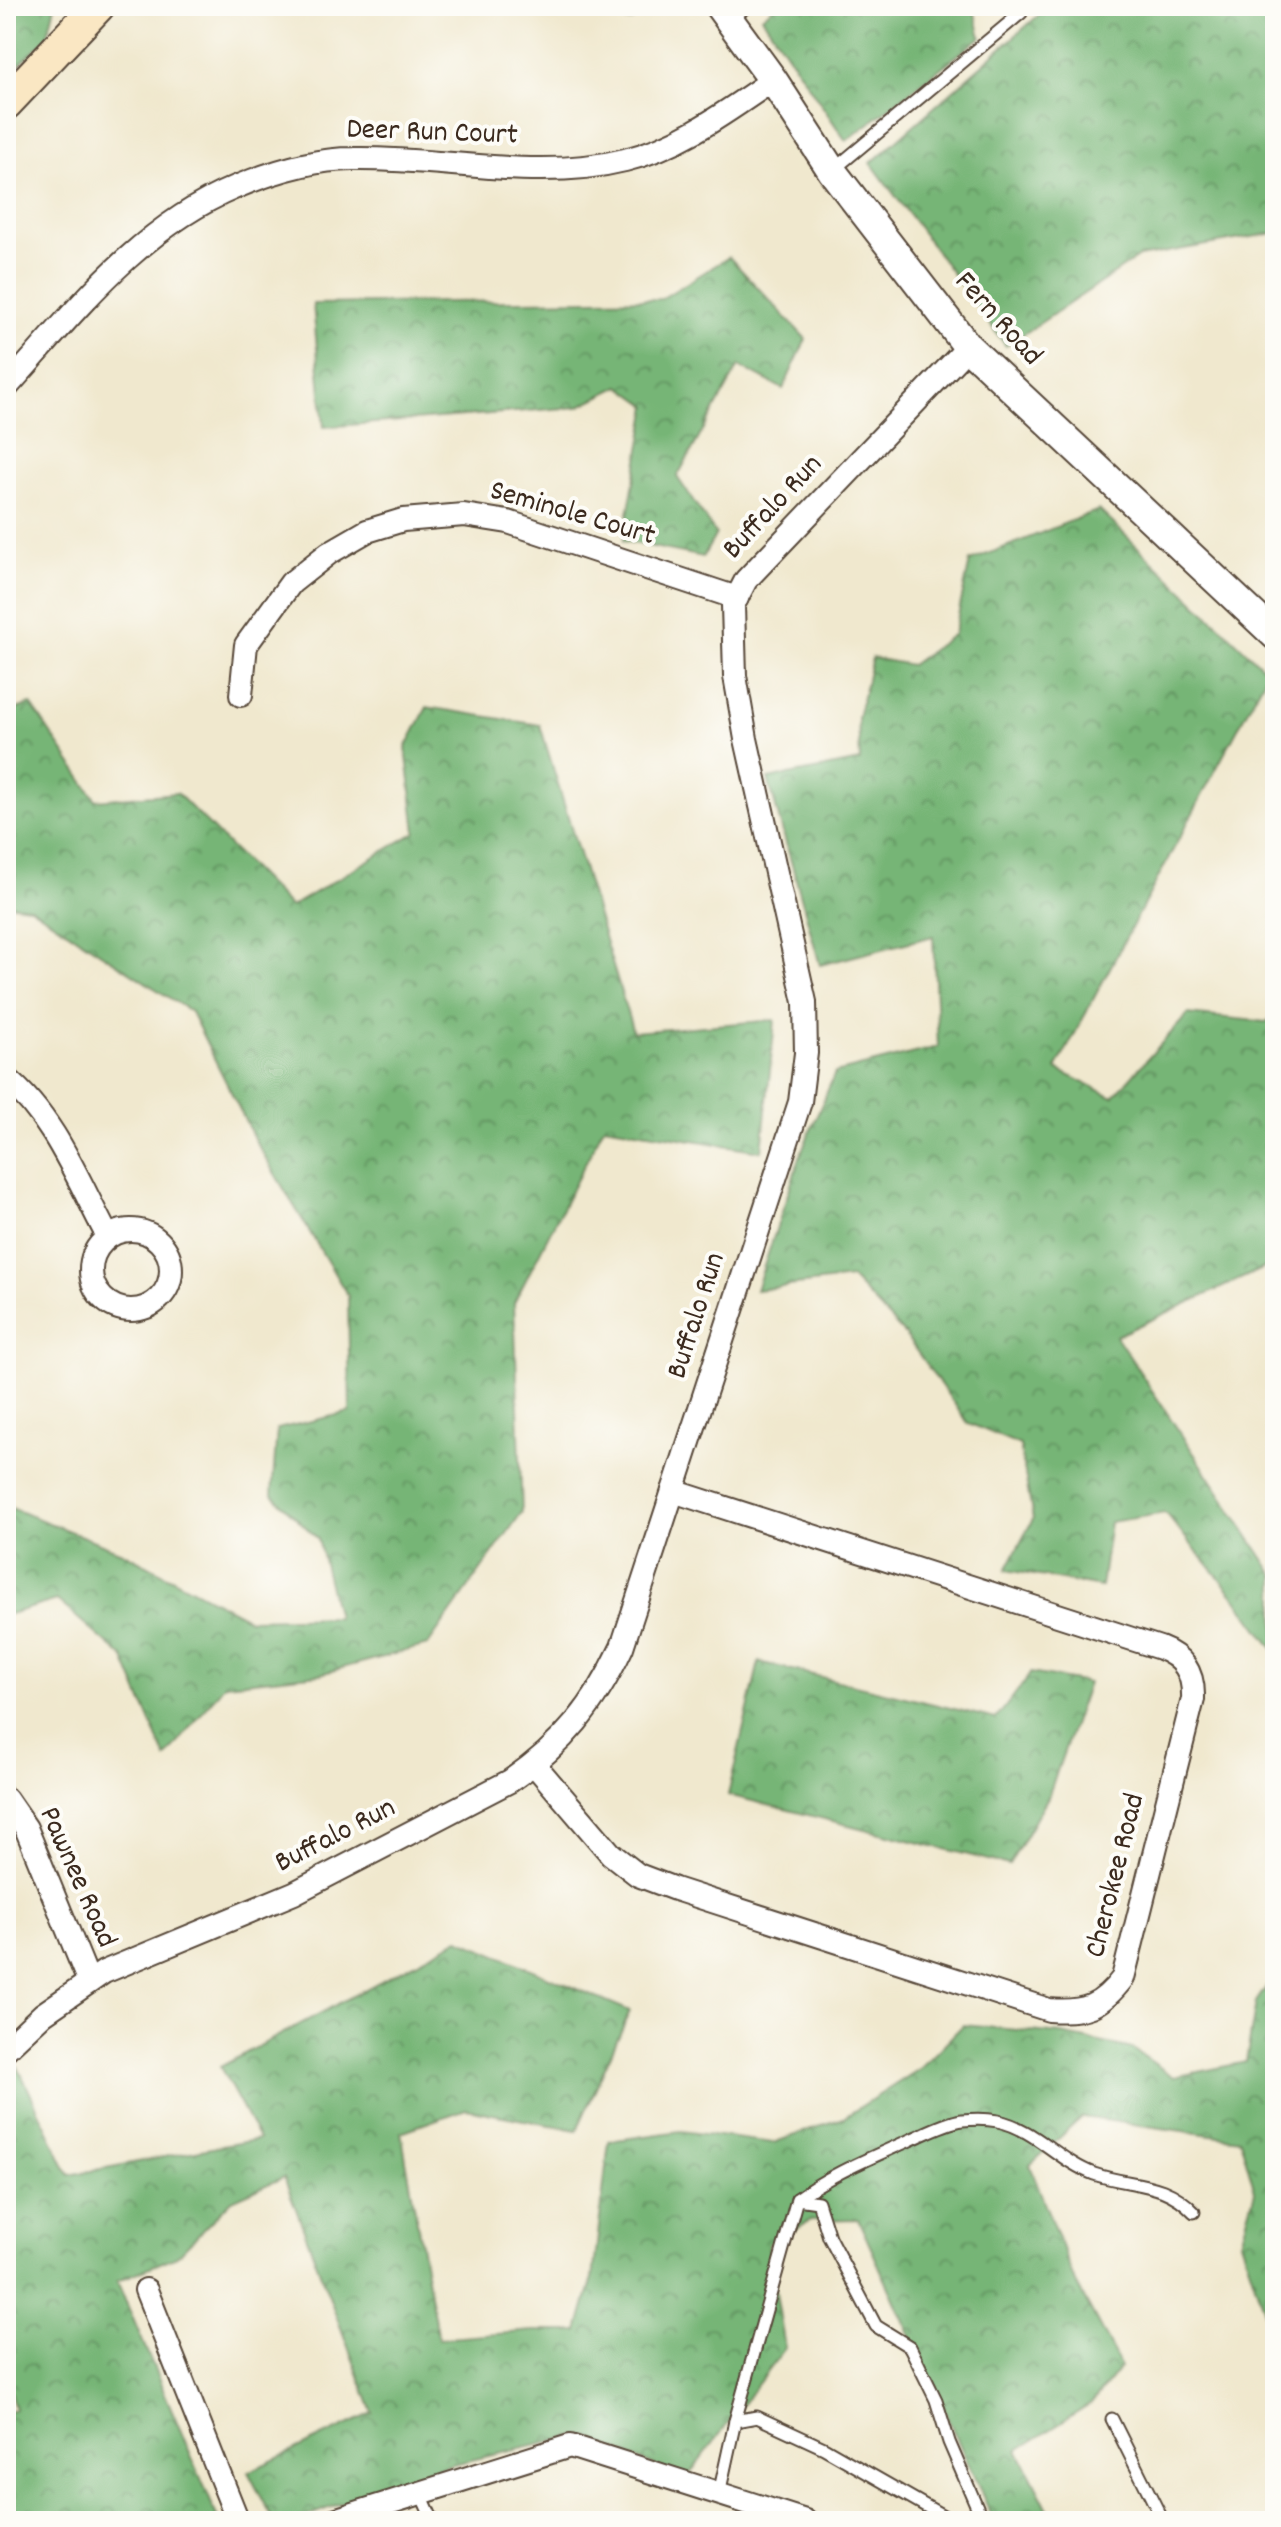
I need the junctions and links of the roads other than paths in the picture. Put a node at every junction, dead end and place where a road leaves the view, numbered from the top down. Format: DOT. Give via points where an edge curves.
graph roads {
  1 [pos="98,6"];
  2 [pos="1013,6"];
  3 [pos="732,11"];
  4 [pos="773,80"];
  5 [pos="6,103"];
  6 [pos="832,171"];
  7 [pos="968,347"];
  8 [pos="6,388"];
  9 [pos="737,598"];
  10 [pos="1275,635"];
  11 [pos="241,695"];
  12 [pos="6,1078"];
  13 [pos="108,1237"];
  14 [pos="673,1491"];
  15 [pos="534,1764"];
  16 [pos="6,1799"];
  17 [pos="89,1982"];
  18 [pos="6,2049"];
  19 [pos="797,2199"];
  20 [pos="1194,2212"];
  21 [pos="146,2290"];
  22 [pos="1112,2419"];
  23 [pos="735,2421"];
  24 [pos="420,2492"];
  25 [pos="719,2494"];
  26 [pos="238,2521"];
  27 [pos="331,2521"];
  28 [pos="433,2521"];
  29 [pos="805,2521"];
  30 [pos="952,2521"];
  31 [pos="983,2521"];
  32 [pos="1163,2521"];
  1 -- 5 [label="main road"];
  2 -- 6 [label="lane" via="1021,13"];
  3 -- 4 [label="street, Fern Road"];
  4 -- 6 [label="street, Fern Road"];
  4 -- 8 [label="street, Deer Run Court" via="685,138 626,160 562,169 352,159 286,170 236,187 200,204 135,249"];
  6 -- 7 [label="street, Fern Road"];
  7 -- 9 [label="street, Buffalo Run" via="746,580"];
  7 -- 10 [label="street, Fern Road"];
  9 -- 11 [label="street, Seminole Court" via="508,522 464,515 403,520 367,531 291,583 246,645"];
  9 -- 14 [label="street, Buffalo Run" via="735,676 805,1002 806,1053 800,1102"];
  12 -- 13 [label="street" via="43,1117"];
  14 -- 15 [label="street, Buffalo Run" via="608,1677 575,1725"];
  14 -- 15 [label="street, Cherokee Road" via="1160,1648 1183,1661 1193,1699 1123,1978 1111,1994 1082,2010 1049,2010 675,1889 638,1875 611,1854"];
  15 -- 17 [label="street, Buffalo Run" via="294,1893"];
  16 -- 17 [label="street, Pawnee Road" via="26,1828"];
  17 -- 18 [label="street, Buffalo Run"];
  19 -- 20 [label="lane" via="837,2172 918,2137 961,2120 981,2120 1029,2133 1082,2169 1161,2189"];
  19 -- 23 [label="lane"];
  19 -- 31 [label="lane" via="818,2202 829,2237 876,2326 910,2347"];
  21 -- 26 [label="street"];
  22 -- 32 [label="lane"];
  23 -- 25 [label="lane"];
  23 -- 30 [label="lane" via="757,2417 824,2448"];
  24 -- 25 [label="street" via="570,2446"];
  24 -- 27 [label="street"];
  24 -- 28 [label="lane"];
  25 -- 29 [label="street"];
}
